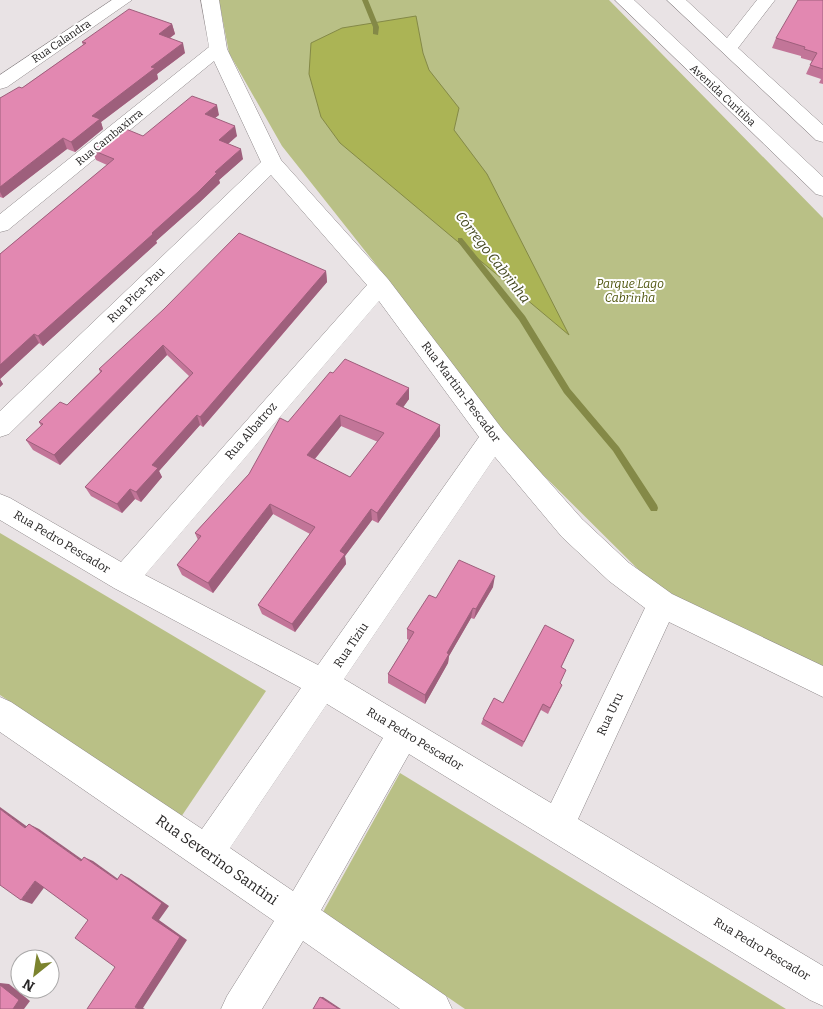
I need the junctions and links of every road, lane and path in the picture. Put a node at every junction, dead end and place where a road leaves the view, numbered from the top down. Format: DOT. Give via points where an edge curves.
graph roads {
  1 [pos="123,0"];
  2 [pos="210,0"];
  3 [pos="624,0"];
  4 [pos="676,0"];
  5 [pos="766,0"];
  6 [pos="729,48"];
  7 [pos="218,49"];
  8 [pos="0,83"];
  9 [pos="823,136"];
  10 [pos="272,163"];
  11 [pos="823,189"];
  12 [pos="0,225"];
  13 [pos="380,285"];
  14 [pos="0,427"];
  15 [pos="494,437"];
  16 [pos="0,506"];
  17 [pos="124,580"];
  18 [pos="662,604"];
  19 [pos="823,682"];
  20 [pos="324,684"];
  21 [pos="0,712"];
  22 [pos="404,732"];
  23 [pos="558,825"];
  24 [pos="206,852"];
  25 [pos="298,916"];
  26 [pos="823,986"];
  27 [pos="240,1009"];
  28 [pos="433,1009"];
  1 -- 8 [label="street, Rua Calandra"];
  2 -- 7 [label="street, Rua Martim-Pescador"];
  3 -- 11 [label="street, Avenida Curitiba"];
  4 -- 6 [label="street"];
  5 -- 6 [label="street"];
  6 -- 9 [label="street"];
  7 -- 10 [label="street, Rua Martim-Pescador"];
  7 -- 12 [label="street, Rua Cambaxirra"];
  10 -- 13 [label="street, Rua Martim-Pescador"];
  10 -- 14 [label="street, Rua Pica-Pau"];
  13 -- 15 [label="street, Rua Martim-Pescador"];
  13 -- 17 [label="street, Rua Albatroz"];
  15 -- 18 [label="street, Rua Martim-Pescador" via="572,528 619,572"];
  15 -- 20 [label="street, Rua Tiziu"];
  16 -- 17 [label="street, Rua Pedro Pescador"];
  17 -- 20 [label="street, Rua Pedro Pescador"];
  18 -- 19 [label="street, Rua Martim-Pescador"];
  18 -- 23 [label="street, Rua Uru"];
  20 -- 22 [label="street, Rua Pedro Pescador"];
  20 -- 24 [label="street, Rua Tiziu"];
  21 -- 24 [label="street, Rua Severino Santini"];
  22 -- 23 [label="street, Rua Pedro Pescador"];
  22 -- 25 [label="street"];
  23 -- 26 [label="street, Rua Pedro Pescador"];
  24 -- 25 [label="street, Rua Severino Santini"];
  25 -- 27 [label="street"];
  25 -- 28 [label="street, Rua Severino Santini"];
}
